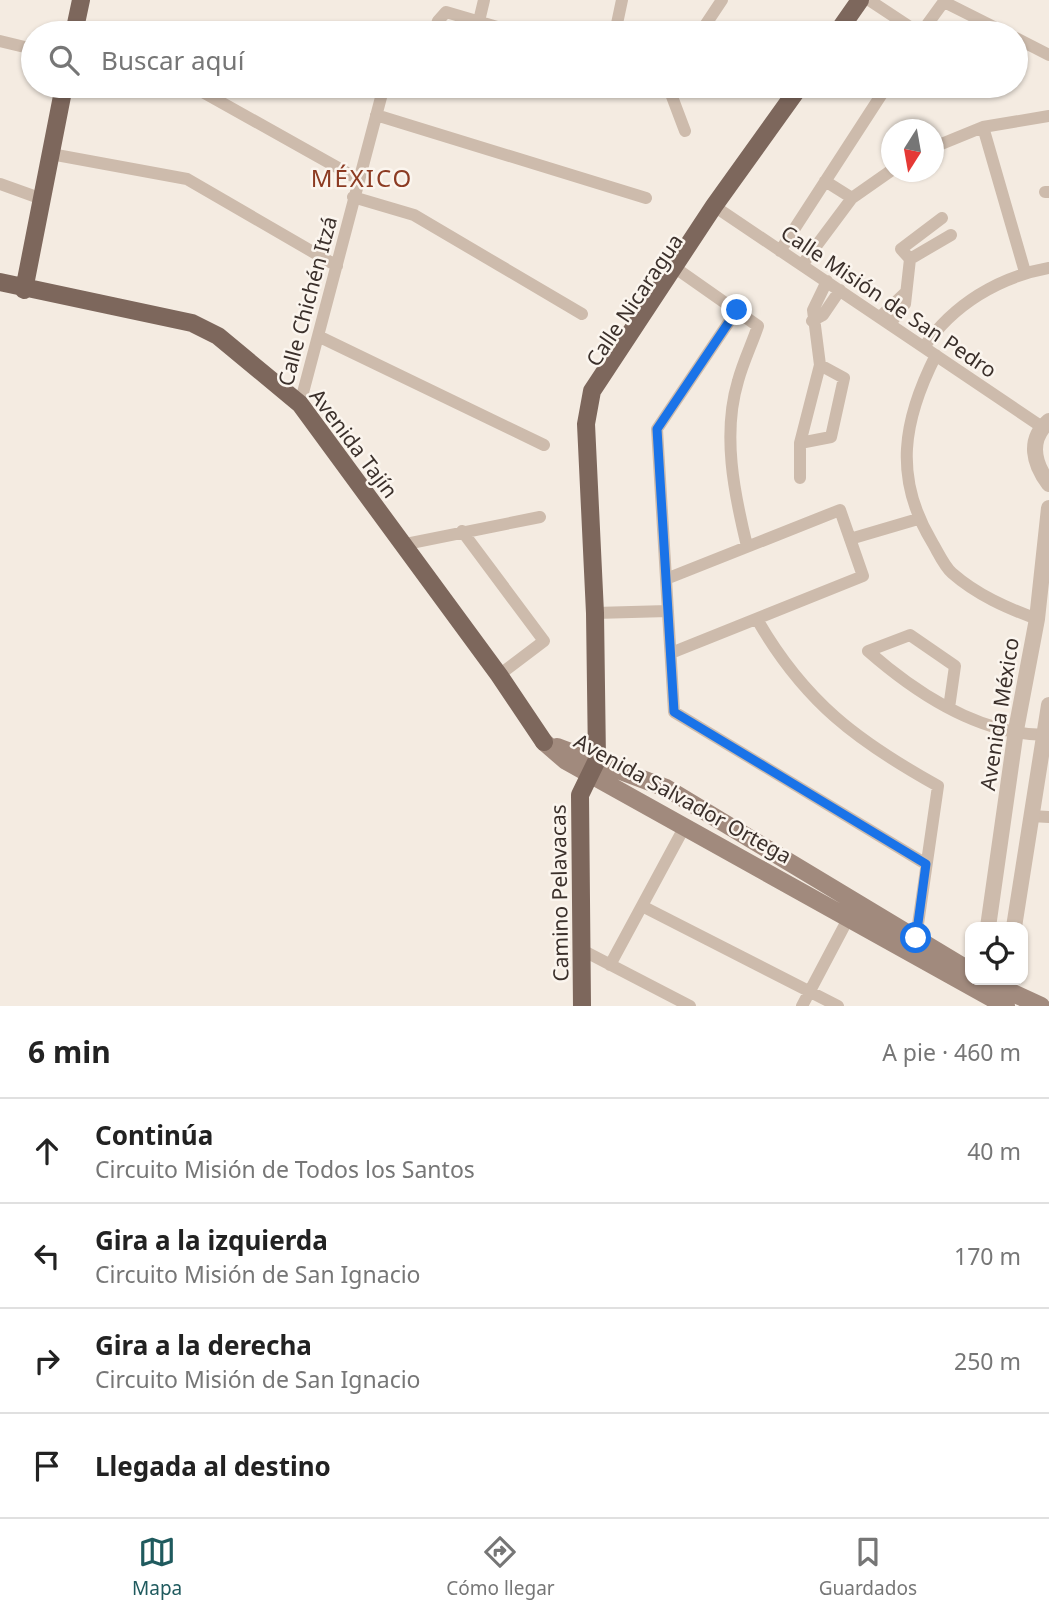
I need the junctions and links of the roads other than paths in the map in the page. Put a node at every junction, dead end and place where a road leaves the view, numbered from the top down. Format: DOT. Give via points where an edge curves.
graph roads {
  1 [pos="82,0"];
  2 [pos="484,0"];
  3 [pos="622,0"];
  4 [pos="722,0"];
  5 [pos="860,0"];
  6 [pos="869,0"];
  7 [pos="945,1"];
  8 [pos="77,21"];
  9 [pos="438,21"];
  10 [pos="479,21"];
  11 [pos="618,21"];
  12 [pos="707,21"];
  13 [pos="845,21"];
  14 [pos="854,21"];
  15 [pos="901,21"];
  16 [pos="929,21"];
  17 [pos="983,21"];
  18 [pos="0,41"];
  19 [pos="1028,44"];
  20 [pos="21,46"];
  21 [pos="1049,55"];
  22 [pos="62,98"];
  23 [pos="213,98"];
  24 [pos="381,98"];
  25 [pos="673,98"];
  26 [pos="792,98"];
  27 [pos="800,98"];
  28 [pos="879,98"];
  29 [pos="376,115"];
  30 [pos="1049,116"];
  31 [pos="983,127"];
  32 [pos="685,131"];
  33 [pos="944,143"];
  34 [pos="51,154"];
  35 [pos="881,177"];
  36 [pos="358,179"];
  37 [pos="825,181"];
  38 [pos="0,184"];
  39 [pos="354,197"];
  40 [pos="646,198"];
  41 [pos="852,198"];
  42 [pos="42,200"];
  43 [pos="718,209"];
  44 [pos="780,251"];
  45 [pos="910,259"];
  46 [pos="802,265"];
  47 [pos="337,266"];
  48 [pos="1049,268"];
  49 [pos="679,269"];
  50 [pos="1025,272"];
  51 [pos="827,281"];
  52 [pos="0,282"];
  53 [pos="24,290"];
  54 [pos="840,290"];
  55 [pos="737,310"];
  56 [pos="582,314"];
  57 [pos="812,321"];
  58 [pos="885,321"];
  59 [pos="318,336"];
  60 [pos="924,347"];
  61 [pos="936,355"];
  62 [pos="820,365"];
  63 [pos="300,404"];
  64 [pos="1045,424"];
  65 [pos="800,443"];
  66 [pos="544,445"];
  67 [pos="800,478"];
  68 [pos="1049,484"];
  69 [pos="1049,508"];
  70 [pos="540,517"];
  71 [pos="918,519"];
  72 [pos="462,531"];
  73 [pos="850,539"];
  74 [pos="401,545"];
  75 [pos="747,545"];
  76 [pos="666,579"];
  77 [pos="668,611"];
  78 [pos="598,613"];
  79 [pos="1037,619"];
  80 [pos="758,621"];
  81 [pos="671,653"];
  82 [pos="499,675"];
  83 [pos="1049,705"];
  84 [pos="949,708"];
  85 [pos="1016,730"];
  86 [pos="1047,735"];
  87 [pos="544,742"];
  88 [pos="596,772"];
  89 [pos="1031,816"];
  90 [pos="1049,817"];
  91 [pos="685,826"];
  92 [pos="926,864"];
  93 [pos="642,906"];
  94 [pos="849,917"];
  95 [pos="989,922"];
  96 [pos="1015,922"];
  97 [pos="916,938"];
  98 [pos="582,950"];
  99 [pos="610,965"];
  100 [pos="965,968"];
  101 [pos="982,990"];
  102 [pos="810,991"];
  103 [pos="1006,997"];
  104 [pos="582,1006"];
  105 [pos="690,1006"];
  106 [pos="802,1006"];
  107 [pos="838,1006"];
  108 [pos="1041,1006"];
  1 -- 8 [label="main road"];
  2 -- 10 [label="street"];
  3 -- 11 [label="street"];
  4 -- 12 [label="street"];
  5 -- 13 [label="main road"];
  6 -- 14 [label="main road"];
  6 -- 15 [label="street"];
  7 -- 16 [label="street"];
  7 -- 17 [label="street"];
  9 -- 10 [label="street" via="446,12"];
  18 -- 20 [label="street"];
  19 -- 21 [label="street"];
  22 -- 34 [label="main road"];
  23 -- 36 [label="street"];
  24 -- 29 [label="street, Calle Chichén Itzá"];
  25 -- 32 [label="street"];
  26 -- 43 [label="main road, Calle Nicaragua"];
  27 -- 43 [label="main road, Calle Nicaragua"];
  28 -- 37 [label="street"];
  29 -- 36 [label="street, Calle Chichén Itzá"];
  29 -- 40 [label="street"];
  30 -- 31 [label="street"];
  31 -- 33 [label="street"];
  31 -- 50 [label="street"];
  34 -- 42 [label="main road"];
  34 -- 47 [label="street" via="187,179"];
  35 -- 41 [label="street"];
  36 -- 39 [label="street, Calle Chichén Itzá"];
  37 -- 41 [label="street"];
  37 -- 44 [label="street"];
  38 -- 42 [label="street"];
  39 -- 47 [label="street, Calle Chichén Itzá"];
  39 -- 56 [label="street" via="414,215"];
  41 -- 46 [label="street"];
  42 -- 53 [label="main road"];
  43 -- 44 [label="street, Calle Misión de San Pedro"];
  43 -- 49 [label="main road, Calle Nicaragua"];
  44 -- 46 [label="street, Calle Misión de San Pedro"];
  45 -- 45 [label="street" via="901,249 939,219 949,236"];
  45 -- 58 [label="street" via="905,304"];
  46 -- 51 [label="street, Calle Misión de San Pedro"];
  47 -- 59 [label="street, Calle Chichén Itzá"];
  48 -- 50 [label="street"];
  49 -- 55 [label="street"];
  49 -- 78 [label="main road, Calle Nicaragua" via="592,391 586,424"];
  50 -- 60 [label="street" via="983,291 941,322"];
  51 -- 54 [label="street, Calle Misión de San Pedro"];
  51 -- 57 [label="street"];
  52 -- 53 [label="main road, Avenida Tajín"];
  53 -- 63 [label="main road, Avenida Tajín" via="192,323 218,336"];
  54 -- 57 [label="street" via="823,315"];
  54 -- 58 [label="street, Calle Misión de San Pedro"];
  55 -- 75 [label="street" via="758,326 737,383 730,448"];
  55 -- 76 [label="street" via="657,429"];
  57 -- 62 [label="street"];
  58 -- 60 [label="street, Calle Misión de San Pedro"];
  59 -- 63 [label="street, Calle Chichén Itzá"];
  59 -- 66 [label="street"];
  60 -- 61 [label="street, Calle Misión de San Pedro"];
  61 -- 64 [label="street, Calle Misión de San Pedro"];
  61 -- 71 [label="street" via="918,391 907,435 906,477"];
  62 -- 65 [label="street"];
  62 -- 65 [label="street" via="844,378 831,437"];
  63 -- 74 [label="main road, Avenida Tajín"];
  64 -- 68 [label="street" via="1035,442 1036,467"];
  65 -- 67 [label="street"];
  69 -- 79 [label="street, Avenida México"];
  70 -- 72 [label="street"];
  71 -- 73 [label="street"];
  71 -- 79 [label="street" via="951,572 1001,606"];
  72 -- 74 [label="street"];
  72 -- 82 [label="street" via="544,642"];
  73 -- 75 [label="street" via="840,510"];
  73 -- 80 [label="street" via="863,576"];
  74 -- 82 [label="main road, Avenida Tajín"];
  75 -- 76 [label="street"];
  76 -- 77 [label="street"];
  77 -- 78 [label="street"];
  77 -- 81 [label="street"];
  78 -- 88 [label="main road, Calle Nicaragua"];
  79 -- 85 [label="street, Avenida México"];
  80 -- 81 [label="street"];
  80 -- 92 [label="street" via="782,661 819,704 878,753 938,786"];
  81 -- 92 [label="street" via="674,712"];
  82 -- 87 [label="main road, Avenida Tajín"];
  83 -- 86 [label="street"];
  84 -- 84 [label="street" via="900,679 868,651 910,635 955,666"];
  84 -- 85 [label="street" via="984,724"];
  85 -- 86 [label="street"];
  85 -- 95 [label="street, Avenida México"];
  86 -- 89 [label="street"];
  87 -- 88 [label="main road, Avenida Salvador Ortega"];
  88 -- 91 [label="main road, Avenida Salvador Ortega"];
  88 -- 97 [label="main road, Avenida Salvador Ortega" via="666,788"];
  88 -- 98 [label="main road, Camino Pelavacas" via="580,795"];
  89 -- 90 [label="street"];
  89 -- 96 [label="street"];
  91 -- 93 [label="street"];
  91 -- 94 [label="main road, Avenida Salvador Ortega"];
  92 -- 97 [label="street"];
  93 -- 99 [label="street"];
  93 -- 102 [label="street"];
  94 -- 101 [label="main road, Avenida Salvador Ortega"];
  94 -- 102 [label="street"];
  97 -- 100 [label="main road, Avenida Salvador Ortega"];
  98 -- 99 [label="street"];
  98 -- 104 [label="main road, Camino Pelavacas"];
  99 -- 105 [label="street"];
  101 -- 103 [label="main road, Avenida Salvador Ortega"];
  102 -- 106 [label="street"];
  102 -- 107 [label="street"];
  103 -- 108 [label="main road, Avenida Salvador Ortega"];
}
